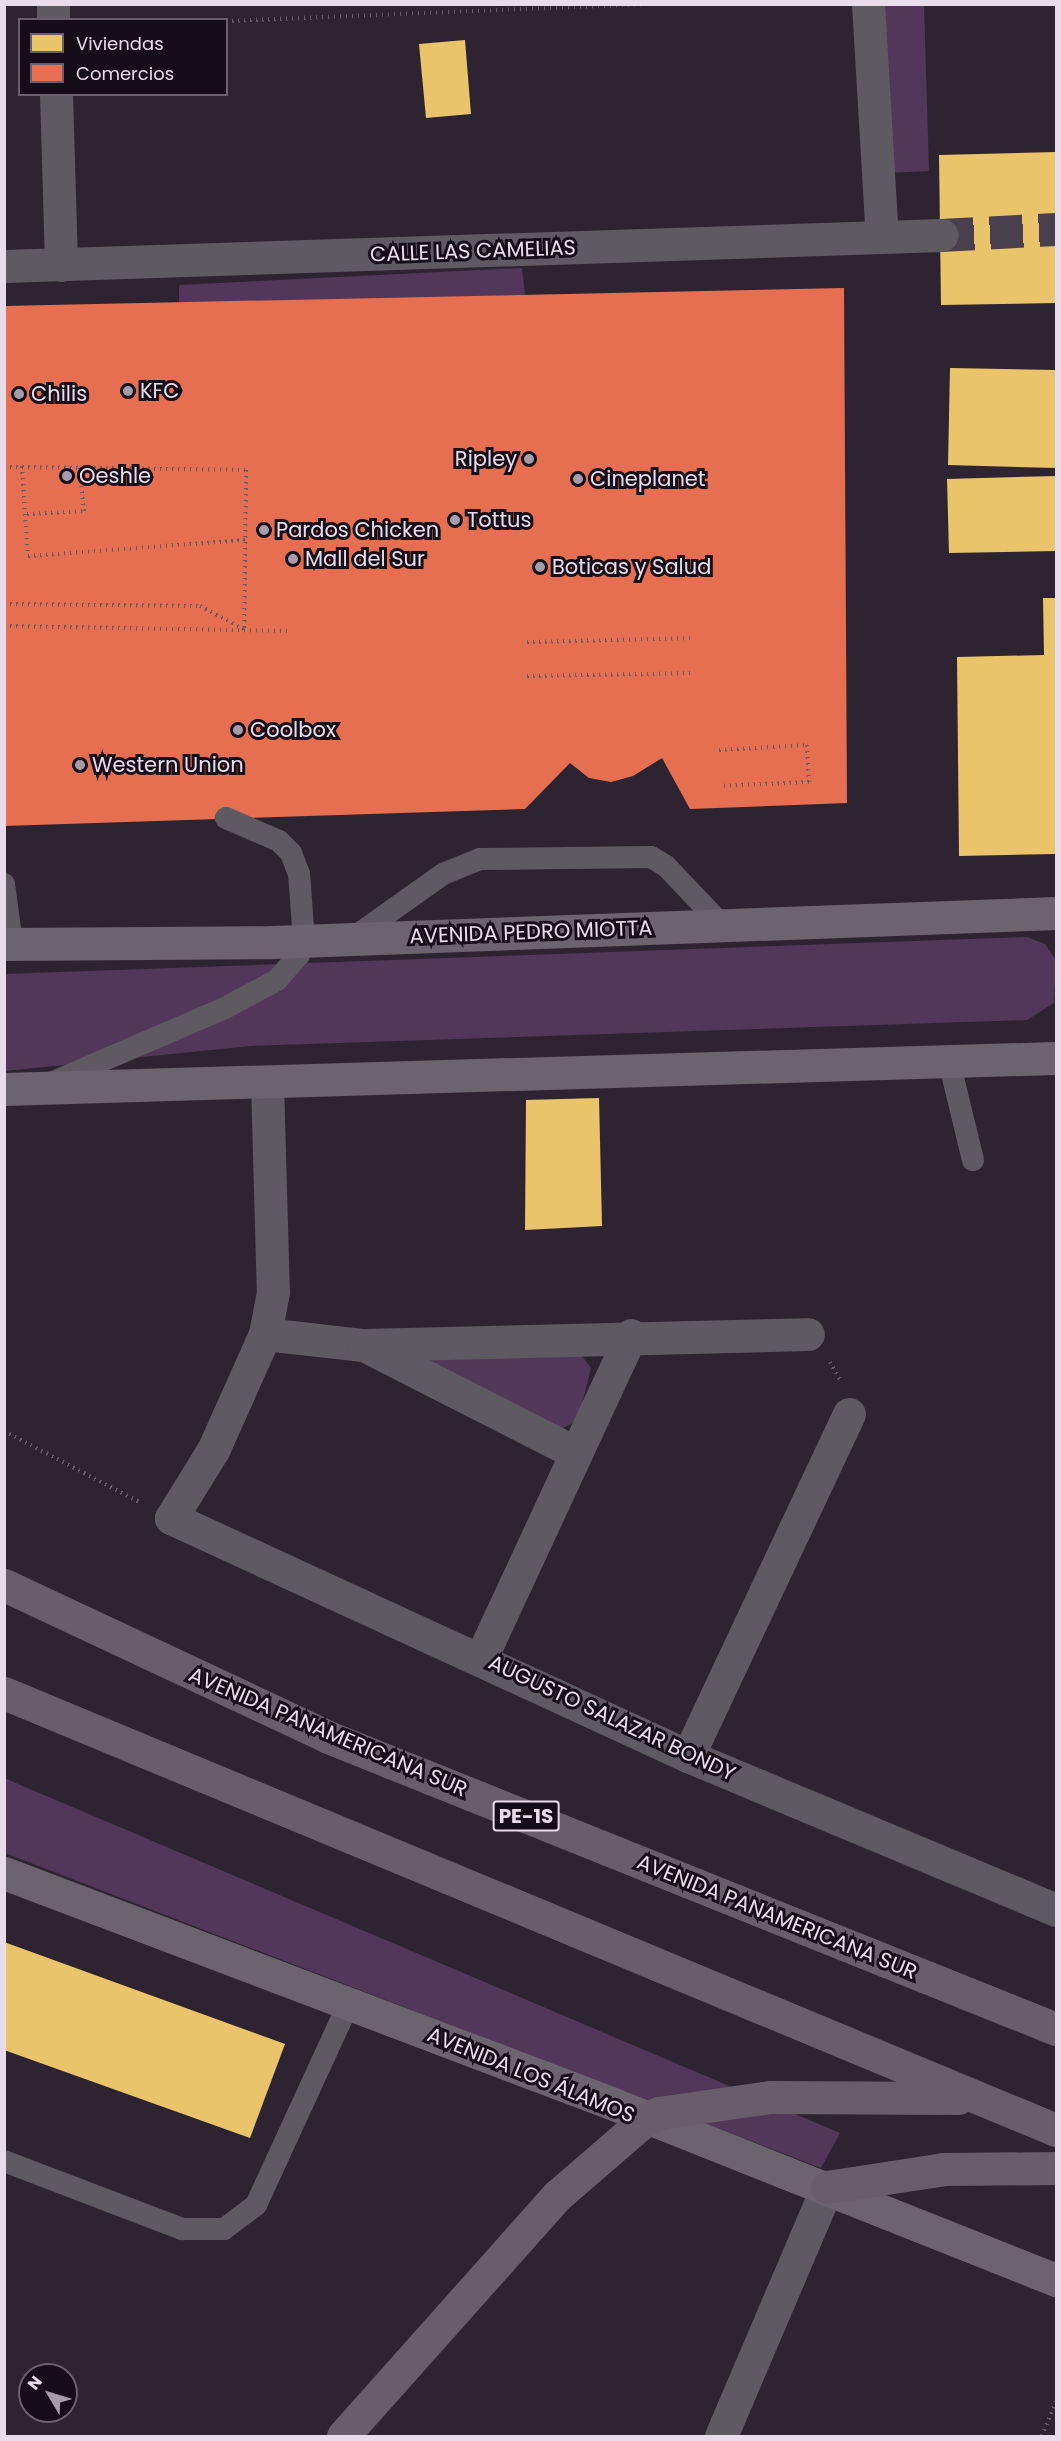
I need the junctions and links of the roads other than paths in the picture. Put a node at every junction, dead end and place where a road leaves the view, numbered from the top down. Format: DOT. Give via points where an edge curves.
graph roads {
  1 [pos="868,4"];
  2 [pos="56,96"];
  3 [pos="940,235"];
  4 [pos="882,237"];
  5 [pos="61,265"];
  6 [pos="4,266"];
  7 [pos="226,818"];
  8 [pos="4,884"];
  9 [pos="1056,913"];
  10 [pos="722,925"];
  11 [pos="354,938"];
  12 [pos="304,940"];
  13 [pos="8,944"];
  14 [pos="1051,1056"];
  15 [pos="950,1061"];
  16 [pos="267,1082"];
  17 [pos="40,1088"];
  18 [pos="4,1089"];
  19 [pos="974,1160"];
  20 [pos="265,1334"];
  21 [pos="807,1334"];
  22 [pos="631,1335"];
  23 [pos="363,1345"];
  24 [pos="849,1414"];
  25 [pos="576,1453"];
  26 [pos="4,1585"];
  27 [pos="481,1658"];
  28 [pos="4,1693"];
  29 [pos="688,1756"];
  30 [pos="4,1873"];
  31 [pos="1056,1910"];
  32 [pos="349,2003"];
  33 [pos="1056,2029"];
  34 [pos="974,2098"];
  35 [pos="645,2120"];
  36 [pos="1056,2130"];
  37 [pos="4,2161"];
  38 [pos="1056,2168"];
  39 [pos="827,2187"];
  40 [pos="1056,2280"];
  41 [pos="343,2436"];
  42 [pos="721,2436"];
  1 -- 4 [label="street"];
  2 -- 5 [label="street"];
  3 -- 4 [label="street, CALLE LAS CAMELIAS"];
  4 -- 5 [label="street, CALLE LAS CAMELIAS"];
  5 -- 6 [label="street, CALLE LAS CAMELIAS"];
  7 -- 12 [label="lane" via="279,840 291,853 298,874"];
  8 -- 13 [label="lane"];
  9 -- 10 [label="main road, AVENIDA PEDRO MIOTTA"];
  10 -- 11 [label="main road, AVENIDA PEDRO MIOTTA"];
  10 -- 11 [label="lane" via="666,866 651,857 480,860 444,874"];
  11 -- 12 [label="main road, AVENIDA PEDRO MIOTTA"];
  12 -- 13 [label="main road, AVENIDA PEDRO MIOTTA"];
  12 -- 17 [label="lane" via="299,955 277,980"];
  14 -- 15 [label="main road"];
  15 -- 16 [label="main road"];
  15 -- 19 [label="lane"];
  16 -- 17 [label="main road"];
  16 -- 20 [label="street" via="273,1292"];
  17 -- 18 [label="main road"];
  20 -- 23 [label="street"];
  20 -- 27 [label="street, AUGUSTO SALAZAR BONDY" via="213,1450 171,1518"];
  21 -- 22 [label="street"];
  22 -- 23 [label="street"];
  22 -- 25 [label="street"];
  23 -- 25 [label="street"];
  24 -- 29 [label="street"];
  25 -- 27 [label="street"];
  26 -- 33 [label="highway, AVENIDA PANAMERICANA SUR / PE-1S" via="328,1737"];
  27 -- 29 [label="street, AUGUSTO SALAZAR BONDY"];
  28 -- 34 [label="highway"];
  29 -- 31 [label="street, AUGUSTO SALAZAR BONDY"];
  30 -- 32 [label="main road, AVENIDA LOS ÁLAMOS"];
  32 -- 35 [label="main road, AVENIDA LOS ÁLAMOS"];
  32 -- 37 [label="lane" via="256,2205 224,2229 182,2229"];
  34 -- 35 [label="highway" via="770,2097 659,2113"];
  34 -- 36 [label="highway"];
  35 -- 39 [label="main road, AVENIDA LOS ÁLAMOS"];
  35 -- 41 [label="highway" via="558,2195 396,2383"];
  38 -- 39 [label="highway" via="944,2169"];
  39 -- 40 [label="main road, AVENIDA LOS ÁLAMOS"];
  39 -- 42 [label="street"];
}
